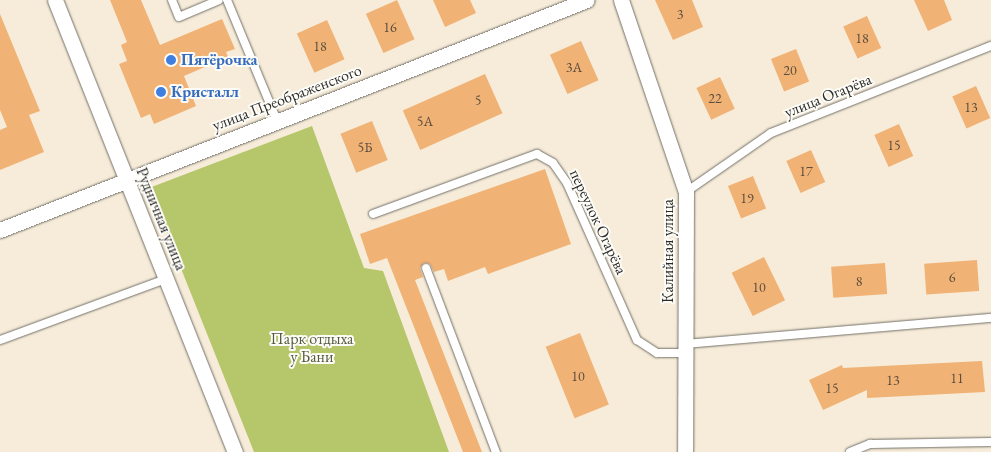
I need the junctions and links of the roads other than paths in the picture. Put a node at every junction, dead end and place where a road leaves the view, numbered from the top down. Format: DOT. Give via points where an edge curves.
graph roads {
  1 [pos="55,0"];
  2 [pos="172,0"];
  3 [pos="219,0"];
  4 [pos="227,0"];
  5 [pos="587,0"];
  6 [pos="621,0"];
  7 [pos="991,46"];
  8 [pos="277,121"];
  9 [pos="127,180"];
  10 [pos="686,192"];
  11 [pos="373,214"];
  12 [pos="0,230"];
  13 [pos="426,268"];
  14 [pos="166,279"];
  15 [pos="991,318"];
  16 [pos="0,340"];
  17 [pos="686,349"];
  18 [pos="991,442"];
  19 [pos="235,452"];
  20 [pos="496,452"];
  21 [pos="685,452"];
  22 [pos="850,452"];
  1 -- 9 [label="street, Рудничная улица"];
  2 -- 3 [label="lane" via="179,17"];
  4 -- 8 [label="lane"];
  5 -- 8 [label="street, улица Преображенского"];
  6 -- 10 [label="street, Калийная улица"];
  7 -- 10 [label="lane, улица Огарёва" via="771,133"];
  8 -- 9 [label="street, улица Преображенского"];
  9 -- 12 [label="street, улица Преображенского"];
  9 -- 14 [label="street, Рудничная улица"];
  10 -- 17 [label="street, Калийная улица"];
  11 -- 17 [label="lane, переулок Огарёва" via="537,154 553,163 567,183 637,340 657,353"];
  13 -- 20 [label="lane"];
  14 -- 16 [label="lane"];
  14 -- 19 [label="street, Рудничная улица"];
  15 -- 17 [label="lane, переулок Огарёва"];
  17 -- 21 [label="street, Калийная улица"];
  18 -- 22 [label="lane" via="870,444"];
}
